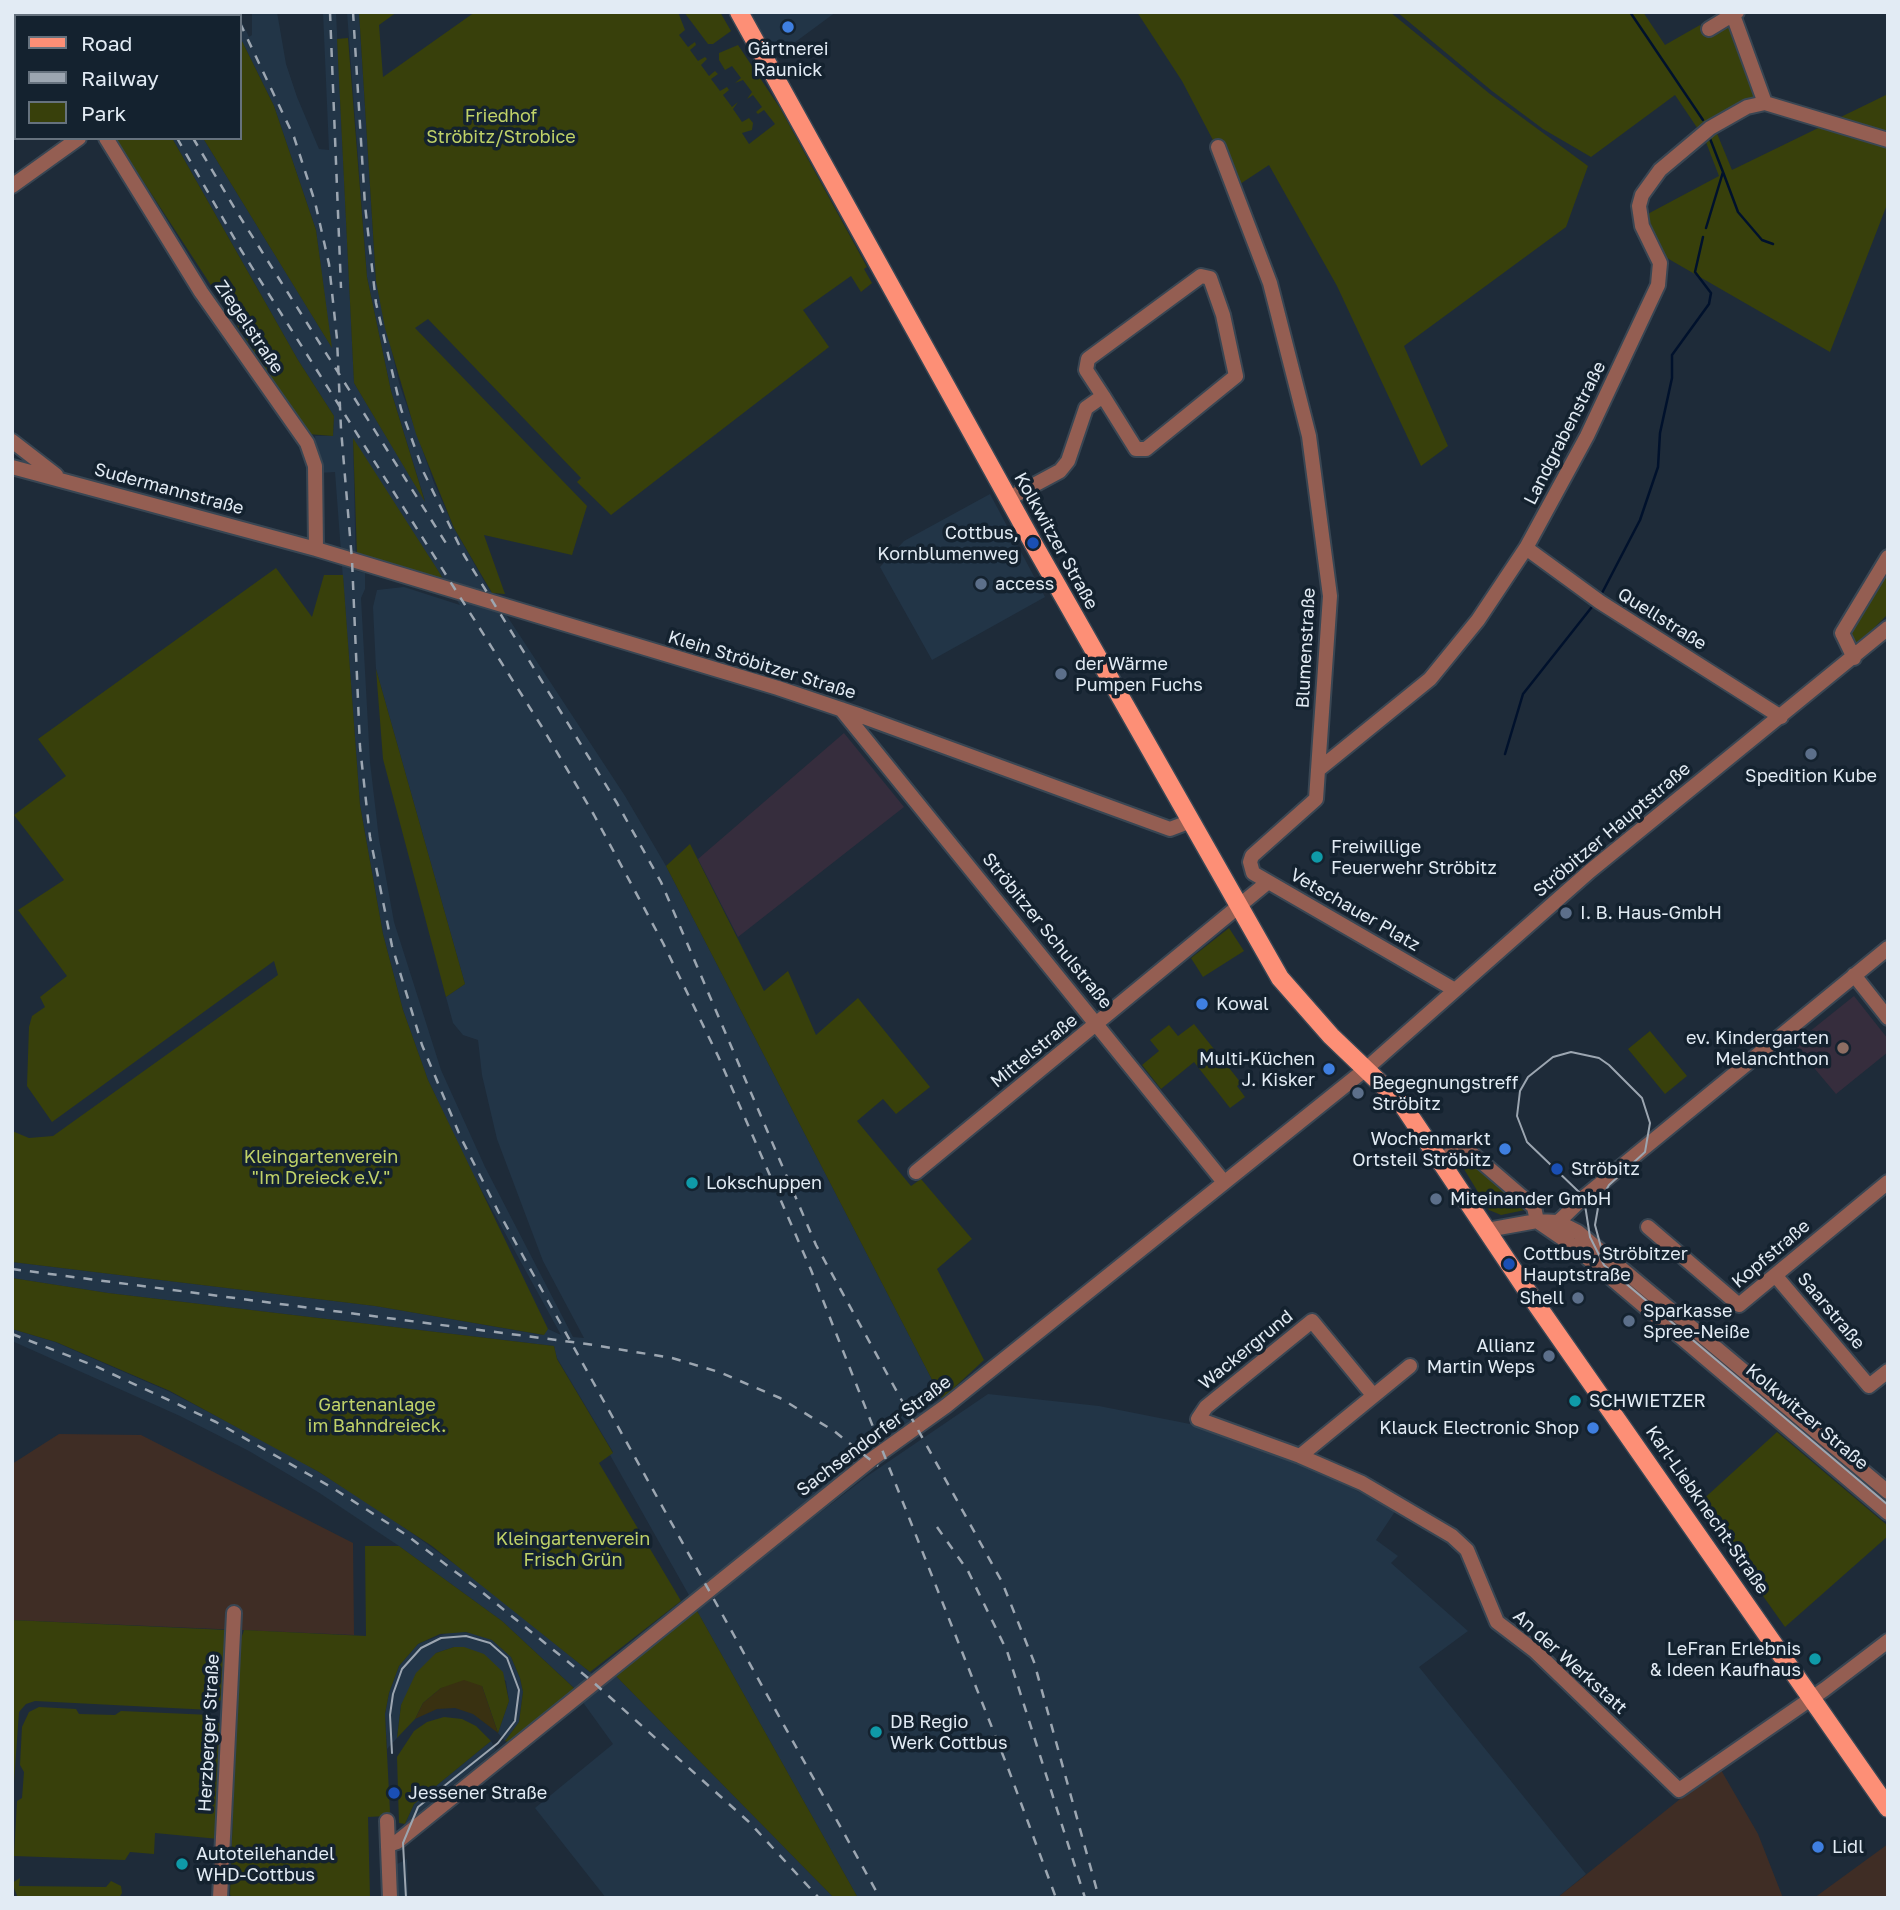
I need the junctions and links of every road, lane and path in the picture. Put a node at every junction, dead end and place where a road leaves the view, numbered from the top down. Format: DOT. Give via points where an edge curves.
graph roads {
  1 [pos="739,12"];
  2 [pos="1735,14"];
  3 [pos="1709,29"];
  4 [pos="1765,103"];
  5 [pos="76,140"];
  6 [pos="107,140"];
  7 [pos="1888,140"];
  8 [pos="1218,147"];
  9 [pos="12,187"];
  10 [pos="1103,397"];
  11 [pos="12,441"];
  12 [pos="16,472"];
  13 [pos="63,480"];
  14 [pos="1008,499"];
  15 [pos="1526,548"];
  16 [pos="316,549"];
  17 [pos="1888,557"];
  18 [pos="1888,628"];
  19 [pos="1854,658"];
  20 [pos="840,708"];
  21 [pos="1781,718"];
  22 [pos="1318,770"];
  23 [pos="1191,821"];
  24 [pos="1268,882"];
  25 [pos="1240,906"];
  26 [pos="1888,948"];
  27 [pos="1854,975"];
  28 [pos="1455,990"];
  29 [pos="1888,1018"];
  30 [pos="1098,1025"];
  31 [pos="1367,1068"];
  32 [pos="1441,1161"];
  33 [pos="916,1171"];
  34 [pos="1223,1181"];
  35 [pos="1888,1182"];
  36 [pos="1537,1221"];
  37 [pos="1555,1226"];
  38 [pos="1648,1227"];
  39 [pos="1487,1230"];
  40 [pos="1775,1275"];
  41 [pos="1410,1366"];
  42 [pos="1888,1371"];
  43 [pos="1373,1395"];
  44 [pos="1198,1419"];
  45 [pos="1300,1456"];
  46 [pos="1888,1492"];
  47 [pos="1888,1513"];
  48 [pos="234,1613"];
  49 [pos="1888,1641"];
  50 [pos="1812,1698"];
  51 [pos="1888,1808"];
  52 [pos="387,1821"];
  53 [pos="388,1845"];
  54 [pos="220,1898"];
  55 [pos="390,1898"];
  1 -- 14 [label="main road, Kolkwitzer Straße"];
  2 -- 3 [label="street"];
  2 -- 4 [label="street"];
  4 -- 7 [label="street"];
  4 -- 15 [label="street, Landgrabenstraße" via="1747,107 1710,128 1660,170 1642,195 1639,218 1660,263 1658,285 1587,436"];
  5 -- 9 [label="street"];
  6 -- 16 [label="street, Ziegelstraße" via="201,292 307,443 315,466"];
  8 -- 22 [label="street, Blumenstraße" via="1270,283 1309,436 1331,596"];
  10 -- 10 [label="street" via="1086,370 1088,359 1201,276 1210,278 1236,376 1146,449 1136,449"];
  10 -- 14 [label="street" via="1086,408 1068,461 1060,471"];
  11 -- 13 [label="street"];
  12 -- 13 [label="street, Sudermannstraße"];
  13 -- 16 [label="street, Sudermannstraße"];
  14 -- 23 [label="main road, Kolkwitzer Straße"];
  15 -- 21 [label="street, Quellstraße" via="1598,601"];
  15 -- 22 [label="street, Landgrabenstraße" via="1478,620 1430,680"];
  16 -- 20 [label="street, Klein Ströbitzer Straße"];
  17 -- 19 [label="street" via="1842,633"];
  18 -- 19 [label="street, Ströbitzer Hauptstraße"];
  19 -- 21 [label="street, Ströbitzer Hauptstraße"];
  20 -- 23 [label="street, Klein Ströbitzer Straße" via="1170,829"];
  20 -- 30 [label="street, Ströbitzer Schulstraße"];
  21 -- 28 [label="street, Ströbitzer Hauptstraße" via="1590,871"];
  22 -- 24 [label="street, Blumenstraße" via="1316,799 1252,856 1253,873"];
  23 -- 25 [label="main road, Kolkwitzer Straße"];
  24 -- 25 [label="street, Vetschauer Platz"];
  24 -- 28 [label="street, Vetschauer Platz"];
  25 -- 30 [label="street, Mittelstraße"];
  25 -- 31 [label="main road, Kolkwitzer Straße" via="1280,978"];
  26 -- 27 [label="street"];
  27 -- 29 [label="street"];
  27 -- 37 [label="street"];
  28 -- 31 [label="street, Ströbitzer Hauptstraße"];
  30 -- 33 [label="street, Mittelstraße"];
  30 -- 34 [label="street, Ströbitzer Schulstraße"];
  31 -- 32 [label="main road, Karl-Liebknecht-Straße" via="1402,1104"];
  31 -- 34 [label="street, Sachsendorfer Straße"];
  32 -- 36 [label="street, Kolkwitzer Straße" via="1462,1145 1534,1207"];
  32 -- 39 [label="main road, Karl-Liebknecht-Straße"];
  34 -- 53 [label="street, Sachsendorfer Straße" via="946,1406 861,1468"];
  35 -- 40 [label="street, Kopfstraße"];
  36 -- 37 [label="street, Kolkwitzer Straße"];
  36 -- 39 [label="street"];
  37 -- 46 [label="street, Kolkwitzer Straße" via="1592,1243"];
  37 -- 47 [label="street, Kolkwitzer Straße"];
  38 -- 40 [label="street, Kopfstraße" via="1740,1305"];
  39 -- 50 [label="main road, Karl-Liebknecht-Straße"];
  40 -- 42 [label="street, Saarstraße" via="1869,1386"];
  41 -- 43 [label="street"];
  43 -- 44 [label="street, Wackergrund" via="1312,1321 1206,1407"];
  43 -- 45 [label="street"];
  44 -- 45 [label="street, An der Werkstatt"];
  45 -- 50 [label="street, An der Werkstatt" via="1362,1483 1467,1549 1497,1622 1535,1651 1679,1790"];
  48 -- 54 [label="street, Herzberger Straße"];
  49 -- 50 [label="street"];
  50 -- 51 [label="main road, Karl-Liebknecht-Straße"];
  52 -- 53 [label="street"];
  53 -- 55 [label="street"];
}
